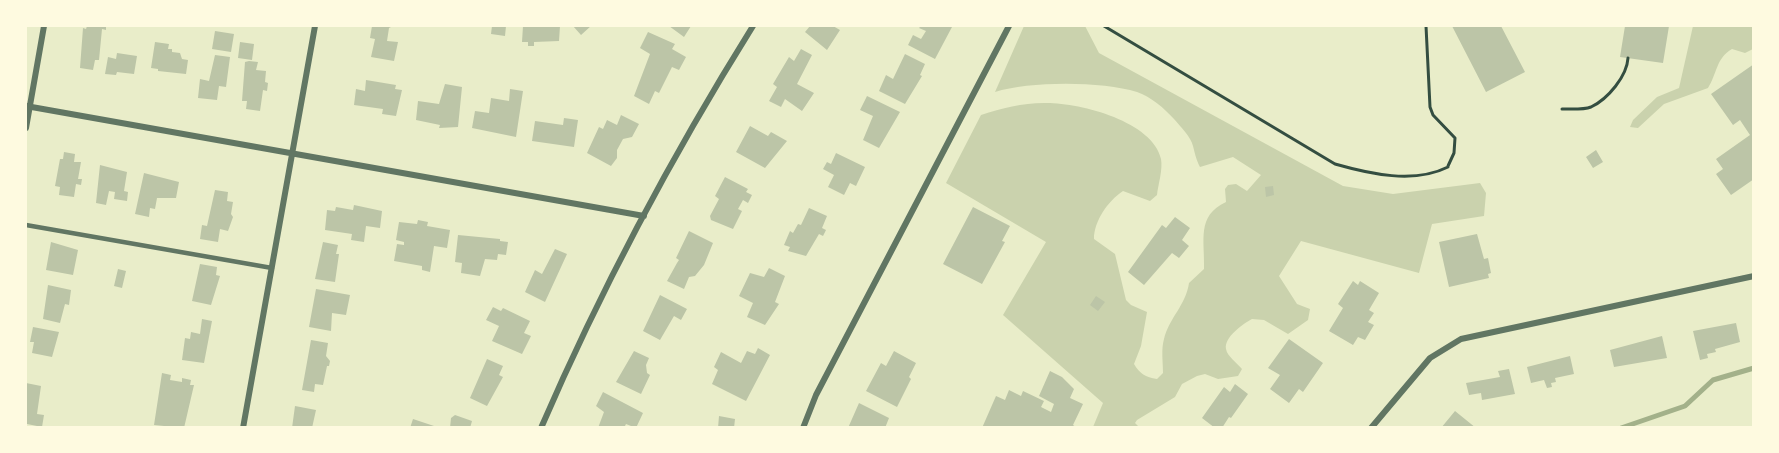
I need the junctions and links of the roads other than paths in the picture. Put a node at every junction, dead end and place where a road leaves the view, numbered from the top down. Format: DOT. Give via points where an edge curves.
graph roads {
  1 [pos="44,26"];
  2 [pos="315,26"];
  3 [pos="753,26"];
  4 [pos="1008,26"];
  5 [pos="27,106"];
  6 [pos="26,128"];
  7 [pos="292,152"];
  8 [pos="644,216"];
  9 [pos="26,225"];
  10 [pos="272,268"];
  11 [pos="1754,276"];
  12 [pos="243,428"];
  13 [pos="542,428"];
  14 [pos="803,428"];
  15 [pos="1371,428"];
  1 -- 5 [label="street"];
  2 -- 7 [label="street"];
  3 -- 8 [label="street"];
  4 -- 14 [label="street" via="816,395"];
  5 -- 6 [label="street"];
  5 -- 7 [label="street"];
  7 -- 8 [label="street"];
  7 -- 10 [label="street"];
  8 -- 13 [label="street" via="578,345"];
  9 -- 10 [label="lane"];
  10 -- 12 [label="street"];
  11 -- 15 [label="street" via="1461,339 1430,358"];
}
